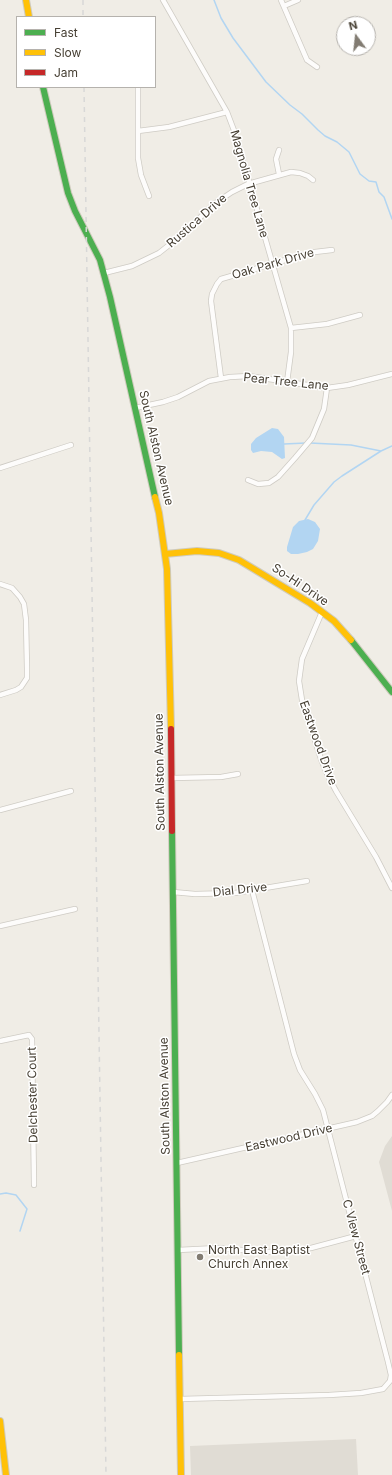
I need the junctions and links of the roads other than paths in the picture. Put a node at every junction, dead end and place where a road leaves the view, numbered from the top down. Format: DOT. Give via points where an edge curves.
graph roads {
  1 [pos="26,0"];
  2 [pos="163,0"];
  3 [pos="281,0"];
  4 [pos="298,0"];
  5 [pos="284,6"];
  6 [pos="29,16"];
  7 [pos="317,67"];
  8 [pos="43,88"];
  9 [pos="138,88"];
  10 [pos="227,112"];
  11 [pos="138,131"];
  12 [pos="279,150"];
  13 [pos="279,174"];
  14 [pos="313,180"];
  15 [pos="250,183"];
  16 [pos="149,196"];
  17 [pos="332,250"];
  18 [pos="272,264"];
  19 [pos="104,273"];
  20 [pos="360,315"];
  21 [pos="290,328"];
  22 [pos="392,374"];
  23 [pos="221,378"];
  24 [pos="287,382"];
  25 [pos="327,388"];
  26 [pos="136,408"];
  27 [pos="71,445"];
  28 [pos="0,468"];
  29 [pos="248,480"];
  30 [pos="165,554"];
  31 [pos="0,584"];
  32 [pos="322,612"];
  33 [pos="392,692"];
  34 [pos="0,695"];
  35 [pos="238,774"];
  36 [pos="171,778"];
  37 [pos="71,791"];
  38 [pos="0,810"];
  39 [pos="307,881"];
  40 [pos="392,888"];
  41 [pos="252,890"];
  42 [pos="172,892"];
  43 [pos="75,909"];
  44 [pos="0,926"];
  45 [pos="0,1042"];
  46 [pos="392,1095"];
  47 [pos="328,1130"];
  48 [pos="177,1163"];
  49 [pos="34,1185"];
  50 [pos="356,1236"];
  51 [pos="178,1250"];
  52 [pos="180,1399"];
  53 [pos="0,1422"];
  54 [pos="6,1475"];
  55 [pos="181,1475"];
  1 -- 6 [label="street"];
  2 -- 10 [label="street, Magnolia Tree Lane"];
  3 -- 5 [label="street"];
  4 -- 5 [label="street"];
  5 -- 7 [label="street" via="307,60"];
  8 -- 19 [label="street, South Alston Avenue" via="68,193"];
  9 -- 11 [label="street"];
  10 -- 11 [label="street" via="169,127"];
  10 -- 15 [label="street, Magnolia Tree Lane"];
  11 -- 16 [label="street" via="138,158"];
  12 -- 13 [label="street" via="276,159"];
  13 -- 14 [label="street, Rustica Drive" via="296,172"];
  13 -- 15 [label="street, Rustica Drive"];
  15 -- 18 [label="street, Magnolia Tree Lane"];
  15 -- 19 [label="street, Rustica Drive" via="214,204 159,253 132,266"];
  17 -- 18 [label="street, Oak Park Drive"];
  18 -- 21 [label="street, Magnolia Tree Lane"];
  18 -- 23 [label="street, Oak Park Drive" via="221,279 214,289 211,301"];
  19 -- 26 [label="street, South Alston Avenue"];
  20 -- 21 [label="street" via="327,324"];
  21 -- 24 [label="street, Magnolia Tree Lane" via="291,352"];
  22 -- 25 [label="street, Pear Tree Lane"];
  23 -- 24 [label="street, Pear Tree Lane" via="249,376"];
  23 -- 26 [label="street, Pear Tree Lane" via="195,387 178,397"];
  24 -- 25 [label="street, Pear Tree Lane"];
  25 -- 29 [label="street" via="324,409 308,443 278,477 269,483 258,484"];
  26 -- 30 [label="street, South Alston Avenue"];
  27 -- 28 [label="street"];
  30 -- 32 [label="street, So-Hi Drive" via="197,551 231,556 262,572"];
  30 -- 36 [label="street, South Alston Avenue"];
  31 -- 34 [label="street" via="12,588 24,604 27,669 27,678 20,687"];
  32 -- 33 [label="street, So-Hi Drive" via="348,636"];
  32 -- 40 [label="street, Eastwood Drive" via="302,659 299,681 302,700 331,781"];
  35 -- 36 [label="street"];
  36 -- 42 [label="street, South Alston Avenue"];
  37 -- 38 [label="street"];
  39 -- 41 [label="street, Dial Drive"];
  41 -- 42 [label="street, Dial Drive" via="212,894"];
  41 -- 47 [label="street, C View Street" via="294,1054 300,1070 319,1102"];
  42 -- 48 [label="street, South Alston Avenue"];
  43 -- 44 [label="street"];
  45 -- 49 [label="street, Delchester Court" via="29,1035 32,1039"];
  46 -- 47 [label="street, Eastwood Drive" via="372,1116"];
  47 -- 48 [label="street, Eastwood Drive"];
  47 -- 50 [label="street, C View Street"];
  48 -- 51 [label="street, South Alston Avenue"];
  50 -- 51 [label="street" via="291,1251 266,1252 218,1248"];
  50 -- 52 [label="street, C View Street" via="391,1375 388,1385 383,1389 361,1393"];
  51 -- 52 [label="street, South Alston Avenue"];
  52 -- 55 [label="street, South Alston Avenue"];
  53 -- 54 [label="street"];
}
